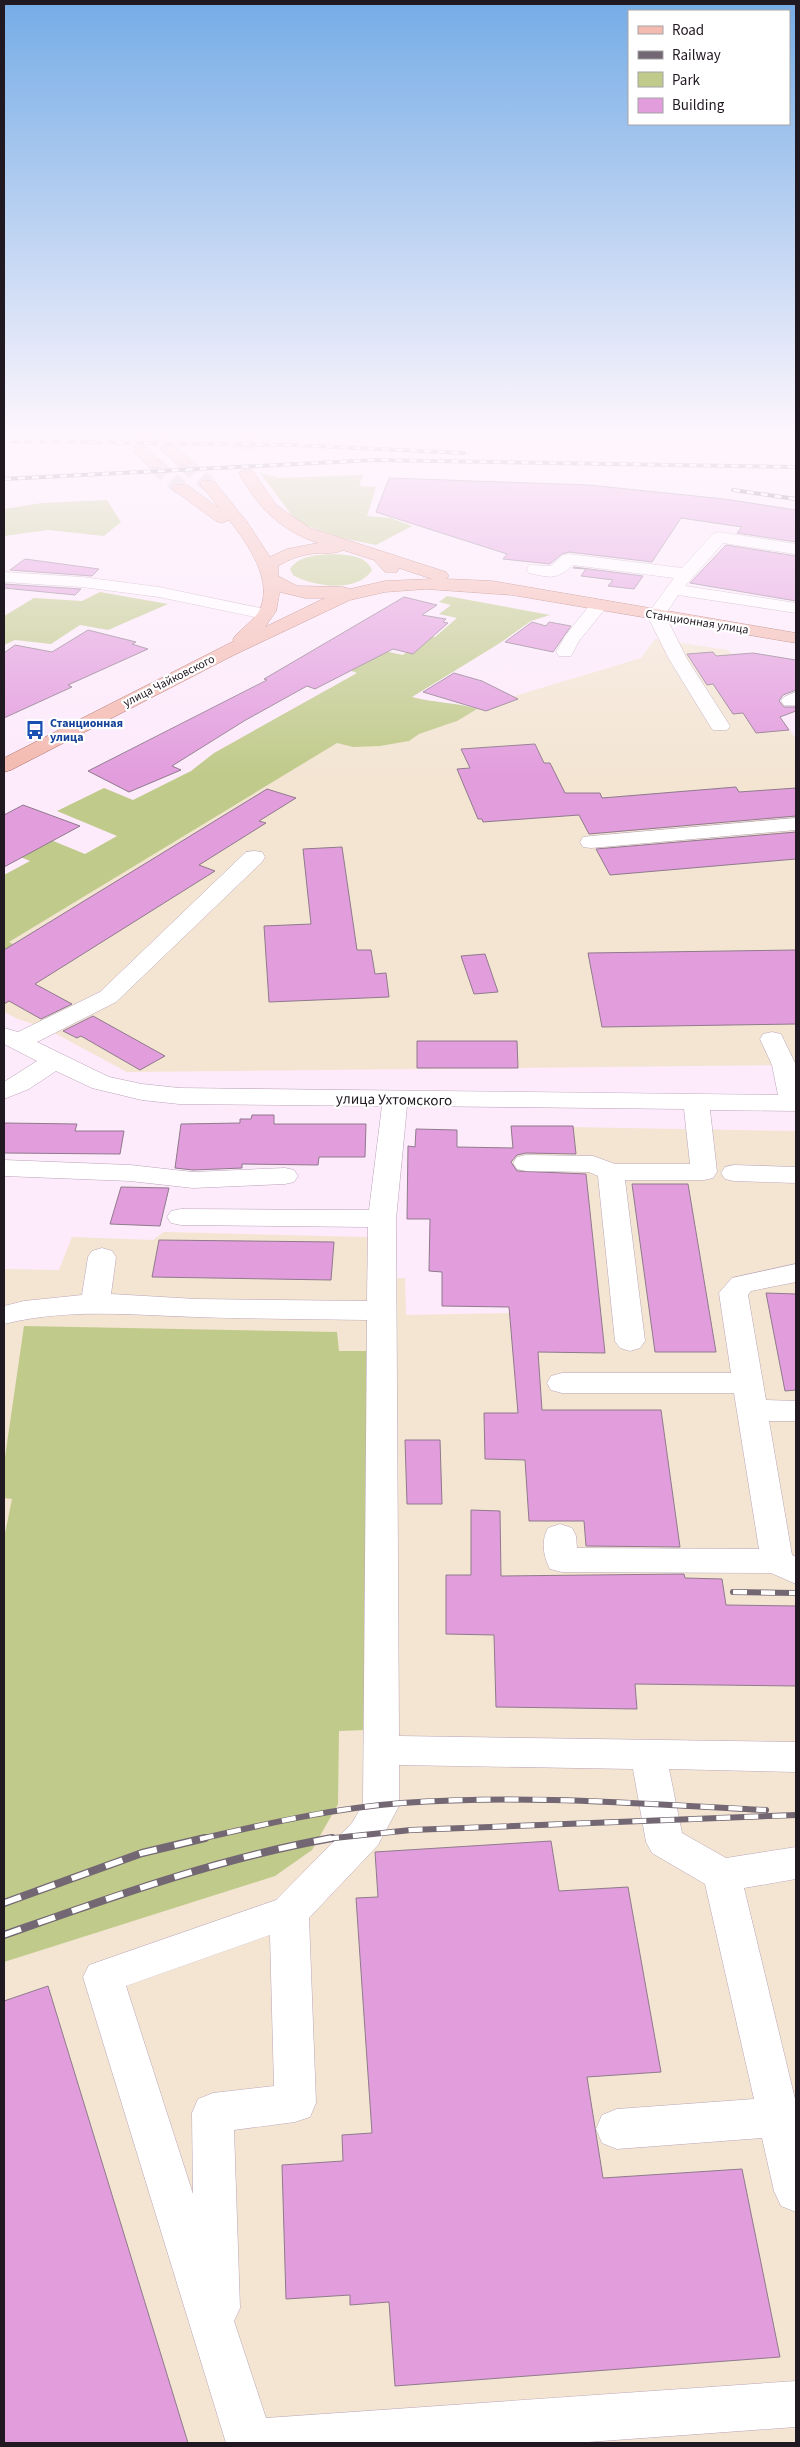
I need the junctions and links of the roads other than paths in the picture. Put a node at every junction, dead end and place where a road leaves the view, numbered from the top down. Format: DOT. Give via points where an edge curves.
graph roads {
  1 [pos="256,547"];
  2 [pos="352,547"];
  3 [pos="710,547"];
  4 [pos="372,553"];
  5 [pos="535,569"];
  6 [pos="269,574"];
  7 [pos="686,574"];
  8 [pos="4,577"];
  9 [pos="673,589"];
  10 [pos="363,590"];
  11 [pos="510,590"];
  12 [pos="598,605"];
  13 [pos="796,608"];
  14 [pos="265,614"];
  15 [pos="656,615"];
  16 [pos="796,638"];
  17 [pos="228,651"];
  18 [pos="564,652"];
  19 [pos="720,726"];
  20 [pos="4,766"];
  21 [pos="796,824"];
  22 [pos="591,842"];
  23 [pos="254,857"];
  24 [pos="10,1038"];
  25 [pos="772,1039"];
  26 [pos="54,1061"];
  27 [pos="4,1091"];
  28 [pos="395,1100"];
  29 [pos="696,1103"];
  30 [pos="795,1103"];
  31 [pos="526,1163"];
  32 [pos="4,1168"];
  33 [pos="611,1172"];
  34 [pos="734,1173"];
  35 [pos="796,1175"];
  36 [pos="285,1176"];
  37 [pos="181,1217"];
  38 [pos="382,1219"];
  39 [pos="102,1257"];
  40 [pos="796,1273"];
  41 [pos="95,1303"];
  42 [pos="383,1311"];
  43 [pos="4,1315"];
  44 [pos="630,1341"];
  45 [pos="562,1383"];
  46 [pos="750,1396"];
  47 [pos="796,1411"];
  48 [pos="560,1536"];
  49 [pos="787,1566"];
  50 [pos="383,1750"];
  51 [pos="648,1756"];
  52 [pos="796,1757"];
  53 [pos="796,1863"];
  54 [pos="722,1876"];
  55 [pos="289,1912"];
  56 [pos="779,2117"];
  57 [pos="617,2129"];
  58 [pos="796,2192"];
  59 [pos="218,2340"];
  60 [pos="796,2404"];
  1 -- 6 [label="main road"];
  2 -- 4 [label="main road"];
  3 -- 7 [label="street"];
  4 -- 6 [label="main road" via="332,548 304,550 278,558 270,564"];
  4 -- 10 [label="main road" via="386,560 392,570 383,581"];
  4 -- 11 [label="main road, Станционная улица" via="441,576"];
  5 -- 7 [label="street" via="555,572 569,559"];
  6 -- 10 [label="main road" via="285,587 312,593"];
  6 -- 14 [label="main road, улица Чайковского" via="272,597"];
  7 -- 9 [label="street"];
  8 -- 14 [label="street" via="82,582 159,592"];
  9 -- 13 [label="street"];
  9 -- 15 [label="street"];
  10 -- 11 [label="main road, Станционная улица" via="426,584"];
  10 -- 17 [label="main road, улица Чайковского"];
  11 -- 12 [label="main road, Станционная улица"];
  12 -- 15 [label="main road, Станционная улица"];
  12 -- 18 [label="street"];
  14 -- 17 [label="main road, улица Чайковского"];
  15 -- 16 [label="main road, Станционная улица"];
  15 -- 19 [label="street" via="678,659"];
  17 -- 20 [label="main road, улица Чайковского"];
  21 -- 22 [label="street"];
  23 -- 24 [label="street" via="108,997"];
  24 -- 26 [label="street, улица Ухтомского"];
  25 -- 30 [label="street"];
  26 -- 27 [label="street"];
  26 -- 28 [label="street, улица Ухтомского" via="101,1083 170,1095"];
  28 -- 29 [label="street, улица Ухтомского"];
  28 -- 38 [label="street"];
  29 -- 30 [label="street, улица Ухтомского"];
  29 -- 33 [label="street" via="704,1172"];
  31 -- 33 [label="street" via="593,1164"];
  32 -- 36 [label="street" via="130,1173 193,1180"];
  33 -- 44 [label="street"];
  34 -- 35 [label="street"];
  37 -- 38 [label="street"];
  38 -- 42 [label="street"];
  39 -- 41 [label="street"];
  40 -- 46 [label="street" via="742,1284 733,1293"];
  41 -- 42 [label="street"];
  41 -- 43 [label="street"];
  42 -- 50 [label="street"];
  45 -- 46 [label="street"];
  46 -- 47 [label="street"];
  46 -- 49 [label="street"];
  48 -- 49 [label="street" via="562,1560"];
  50 -- 51 [label="street"];
  50 -- 55 [label="street" via="381,1806 365,1834"];
  51 -- 52 [label="street"];
  51 -- 54 [label="street" via="664,1842"];
  53 -- 54 [label="street"];
  54 -- 56 [label="street"];
  55 -- 59 [label="street" via="295,2103 213,2113"];
  55 -- 59 [label="street" via="103,1978"];
  56 -- 57 [label="street"];
  56 -- 58 [label="street"];
  59 -- 60 [label="street" via="250,2443"];
}
